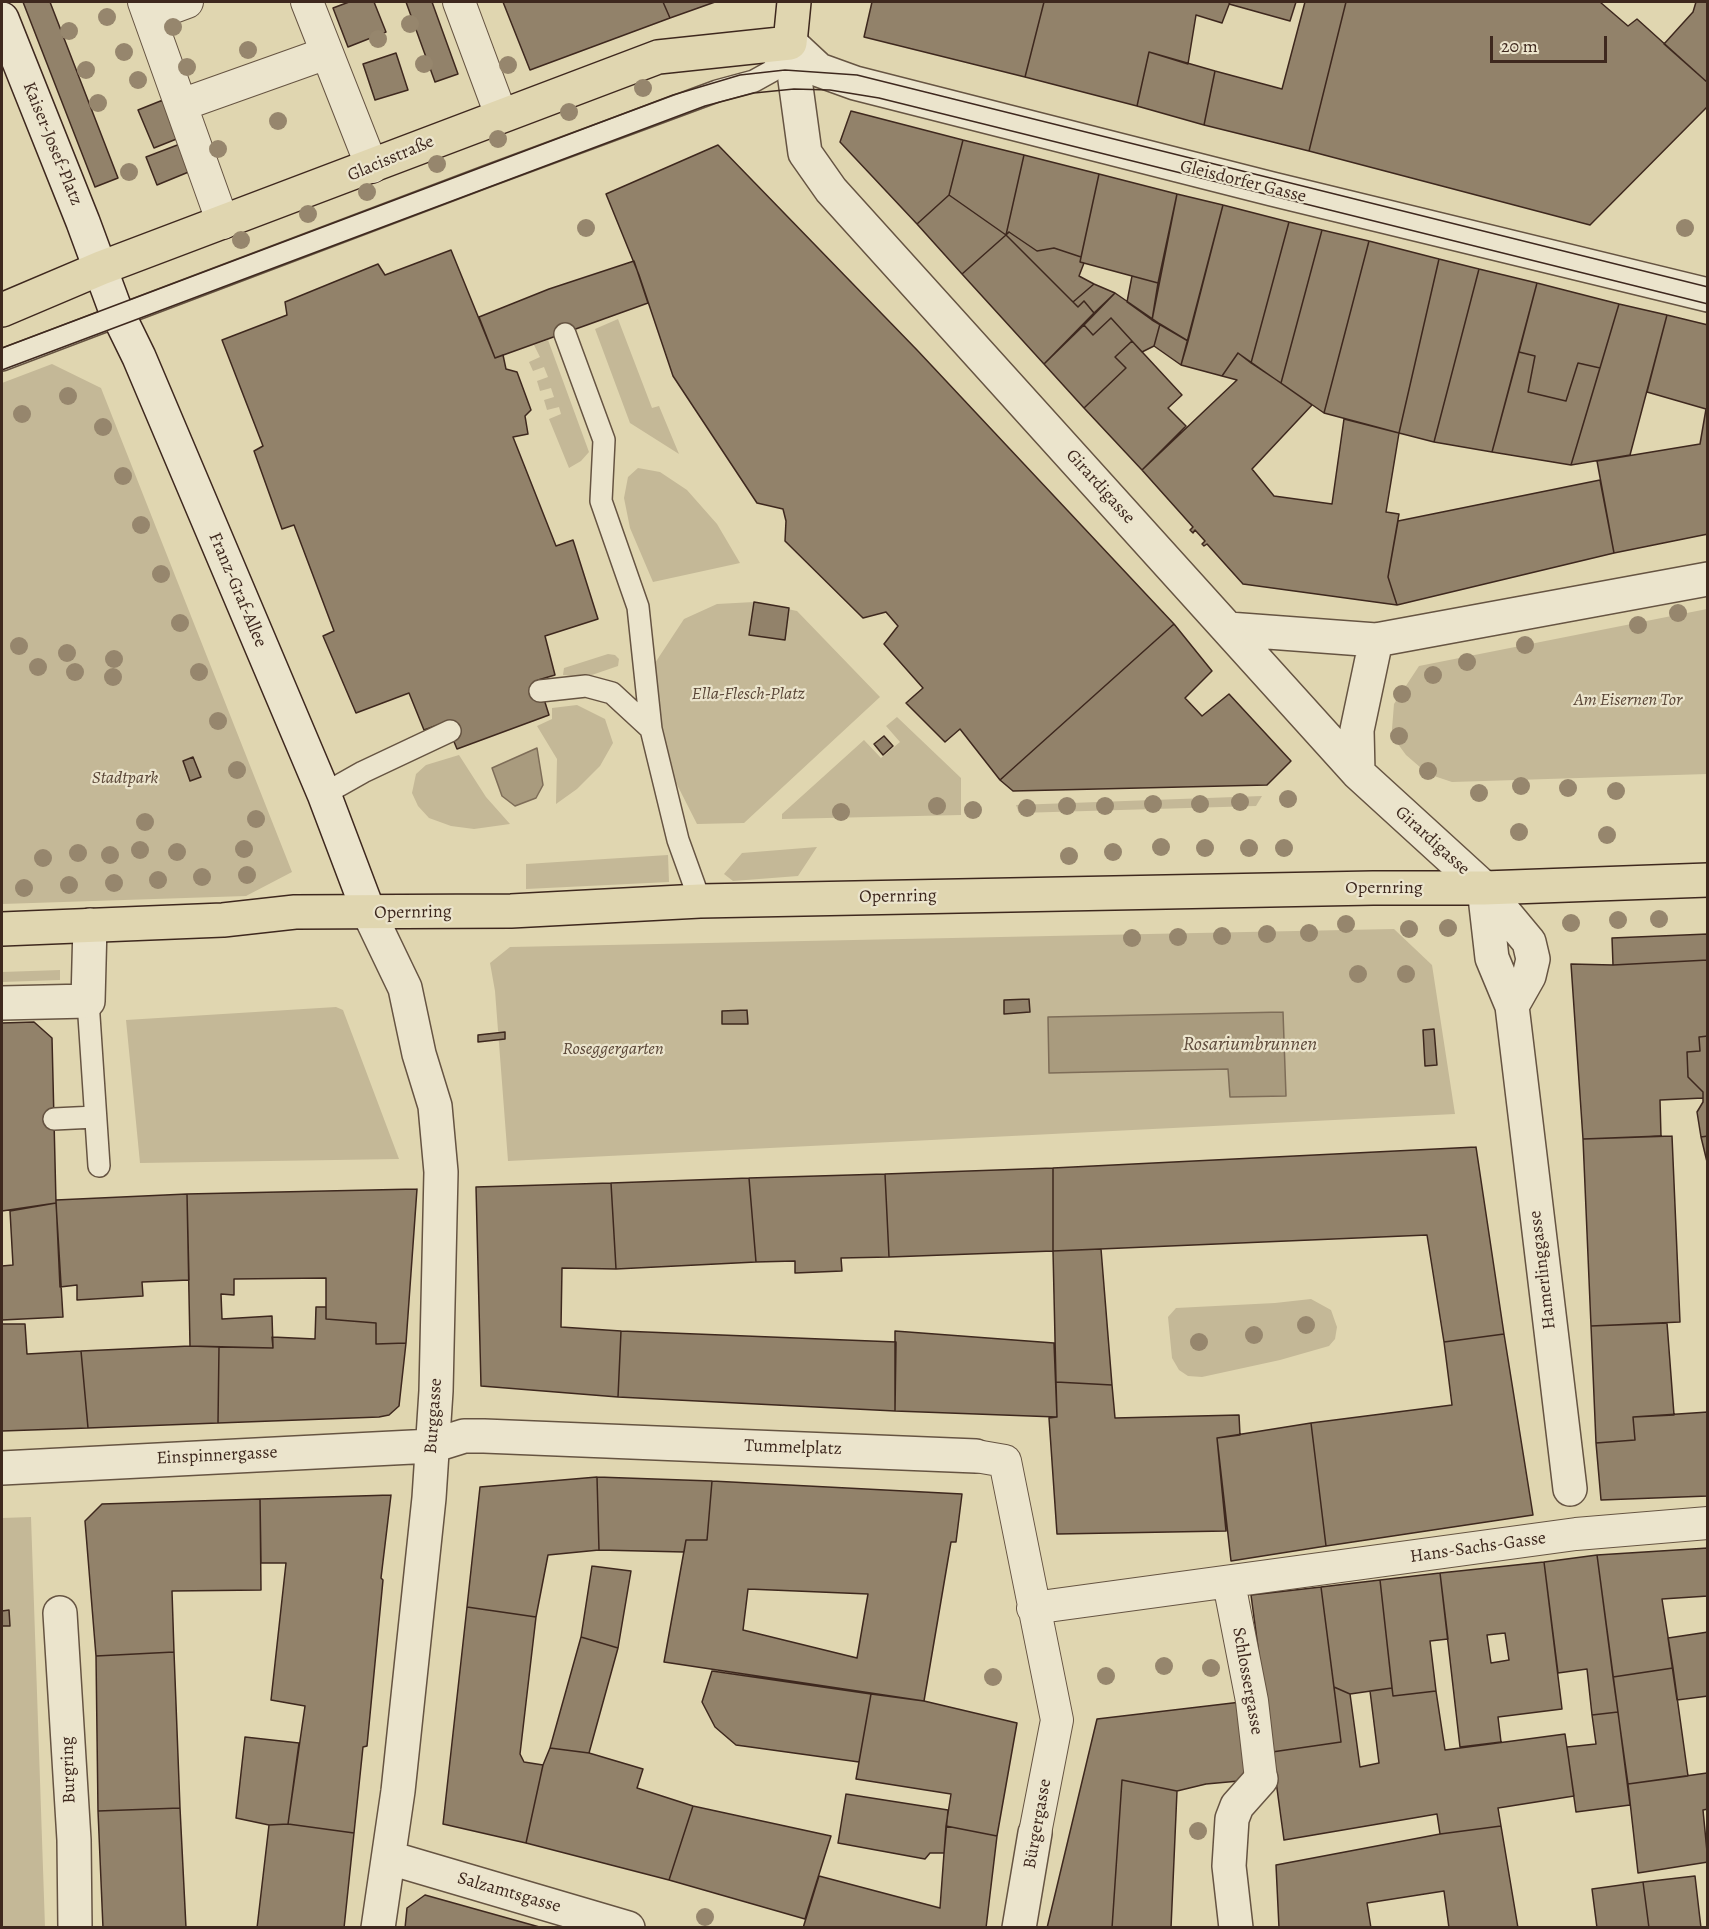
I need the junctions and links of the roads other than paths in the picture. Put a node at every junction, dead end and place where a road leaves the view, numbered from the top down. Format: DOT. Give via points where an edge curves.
graph roads {
  1 [pos="187,2"];
  2 [pos="307,2"];
  3 [pos="459,2"];
  4 [pos="794,2"];
  5 [pos="147,9"];
  6 [pos="2,19"];
  7 [pos="790,43"];
  8 [pos="327,53"];
  9 [pos="793,79"];
  10 [pos="754,81"];
  11 [pos="855,83"];
  12 [pos="181,105"];
  13 [pos="501,115"];
  14 [pos="372,167"];
  15 [pos="223,223"];
  16 [pos="101,268"];
  17 [pos="1707,295"];
  18 [pos="2,310"];
  19 [pos="117,315"];
  20 [pos="565,334"];
  21 [pos="2,360"];
  22 [pos="1707,579"];
  23 [pos="1228,629"];
  24 [pos="1376,640"];
  25 [pos="540,691"];
  26 [pos="651,729"];
  27 [pos="450,731"];
  28 [pos="1358,773"];
  29 [pos="324,795"];
  30 [pos="1707,880"];
  31 [pos="1484,888"];
  32 [pos="700,901"];
  33 [pos="369,913"];
  34 [pos="90,926"];
  35 [pos="2,929"];
  36 [pos="88,1001"];
  37 [pos="2,1003"];
  38 [pos="96,1117"];
  39 [pos="54,1119"];
  40 [pos="99,1166"];
  41 [pos="432,1446"];
  42 [pos="976,1456"];
  43 [pos="2,1468"];
  44 [pos="1570,1489"];
  45 [pos="1707,1523"];
  46 [pos="1576,1534"];
  47 [pos="1239,1581"];
  48 [pos="1033,1608"];
  49 [pos="60,1613"];
  50 [pos="1056,1720"];
  51 [pos="1261,1779"];
  52 [pos="1035,1833"];
  53 [pos="390,1858"];
  54 [pos="75,1928"];
  55 [pos="378,1928"];
  56 [pos="628,1928"];
  57 [pos="1019,1928"];
  58 [pos="1236,1928"];
  1 -- 5 [label="street"];
  2 -- 8 [label="street"];
  3 -- 13 [label="street"];
  4 -- 7 [label="main road"];
  5 -- 12 [label="street"];
  6 -- 16 [label="street, Kaiser-Josef-Platz"];
  7 -- 9 [label="street, Girardigasse"];
  7 -- 10 [label="lane" via="772,71"];
  7 -- 11 [label="street, Gleisdorfer Gasse" via="819,70"];
  7 -- 13 [label="main road, Glacisstraße" via="658,57"];
  8 -- 12 [label="street"];
  8 -- 14 [label="street"];
  9 -- 10 [label="lane"];
  9 -- 11 [label="lane"];
  9 -- 23 [label="street, Girardigasse" via="805,153 831,190"];
  10 -- 19 [label="lane" via="652,115"];
  11 -- 17 [label="street, Gleisdorfer Gasse"];
  12 -- 15 [label="street"];
  13 -- 14 [label="main road, Glacisstraße"];
  14 -- 15 [label="main road, Glacisstraße"];
  15 -- 16 [label="main road, Glacisstraße"];
  16 -- 18 [label="main road, Glacisstraße"];
  16 -- 19 [label="street, Franz-Graf-Allee"];
  19 -- 21 [label="lane"];
  19 -- 29 [label="street, Franz-Graf-Allee" via="139,357"];
  20 -- 26 [label="lane" via="604,440 601,501 638,607"];
  22 -- 24 [label="street"];
  23 -- 24 [label="street"];
  23 -- 28 [label="street, Girardigasse"];
  24 -- 28 [label="street" via="1357,730"];
  25 -- 26 [label="lane" via="586,686 612,693"];
  26 -- 32 [label="lane" via="678,840"];
  27 -- 29 [label="lane"];
  28 -- 31 [label="street, Girardigasse"];
  29 -- 33 [label="street, Franz-Graf-Allee"];
  30 -- 31 [label="main road, Opernring"];
  31 -- 32 [label="main road, Opernring"];
  31 -- 44 [label="street, Hamerlinggasse" via="1492,958 1512,1006"];
  32 -- 33 [label="main road, Opernring" via="511,911"];
  33 -- 34 [label="main road, Opernring" via="295,912 223,920"];
  33 -- 41 [label="street, Burggasse" via="405,988 435,1106 441,1172"];
  34 -- 35 [label="main road, Opernring"];
  34 -- 36 [label="street"];
  36 -- 37 [label="street"];
  36 -- 38 [label="lane"];
  38 -- 39 [label="lane"];
  38 -- 40 [label="lane"];
  41 -- 42 [label="street, Tummelplatz" via="464,1436 484,1436"];
  41 -- 43 [label="street, Einspinnergasse"];
  41 -- 53 [label="street, Burggasse" via="423,1564"];
  42 -- 48 [label="street, Tummelplatz" via="1005,1461"];
  44 -- 46 [label="street, Hamerlinggasse"];
  45 -- 46 [label="street, Hans-Sachs-Gasse"];
  46 -- 47 [label="street, Hans-Sachs-Gasse"];
  47 -- 48 [label="street"];
  47 -- 51 [label="street, Schlossergasse"];
  48 -- 50 [label="street, Tummelplatz"];
  49 -- 54 [label="street, Burgring" via="74,1840"];
  50 -- 52 [label="street, Bürgergasse"];
  51 -- 58 [label="street" via="1237,1806 1232,1819 1228,1866"];
  52 -- 57 [label="street, Bürgergasse"];
  53 -- 55 [label="street, Burggasse"];
  53 -- 56 [label="street, Salzamtsgasse"];
}
